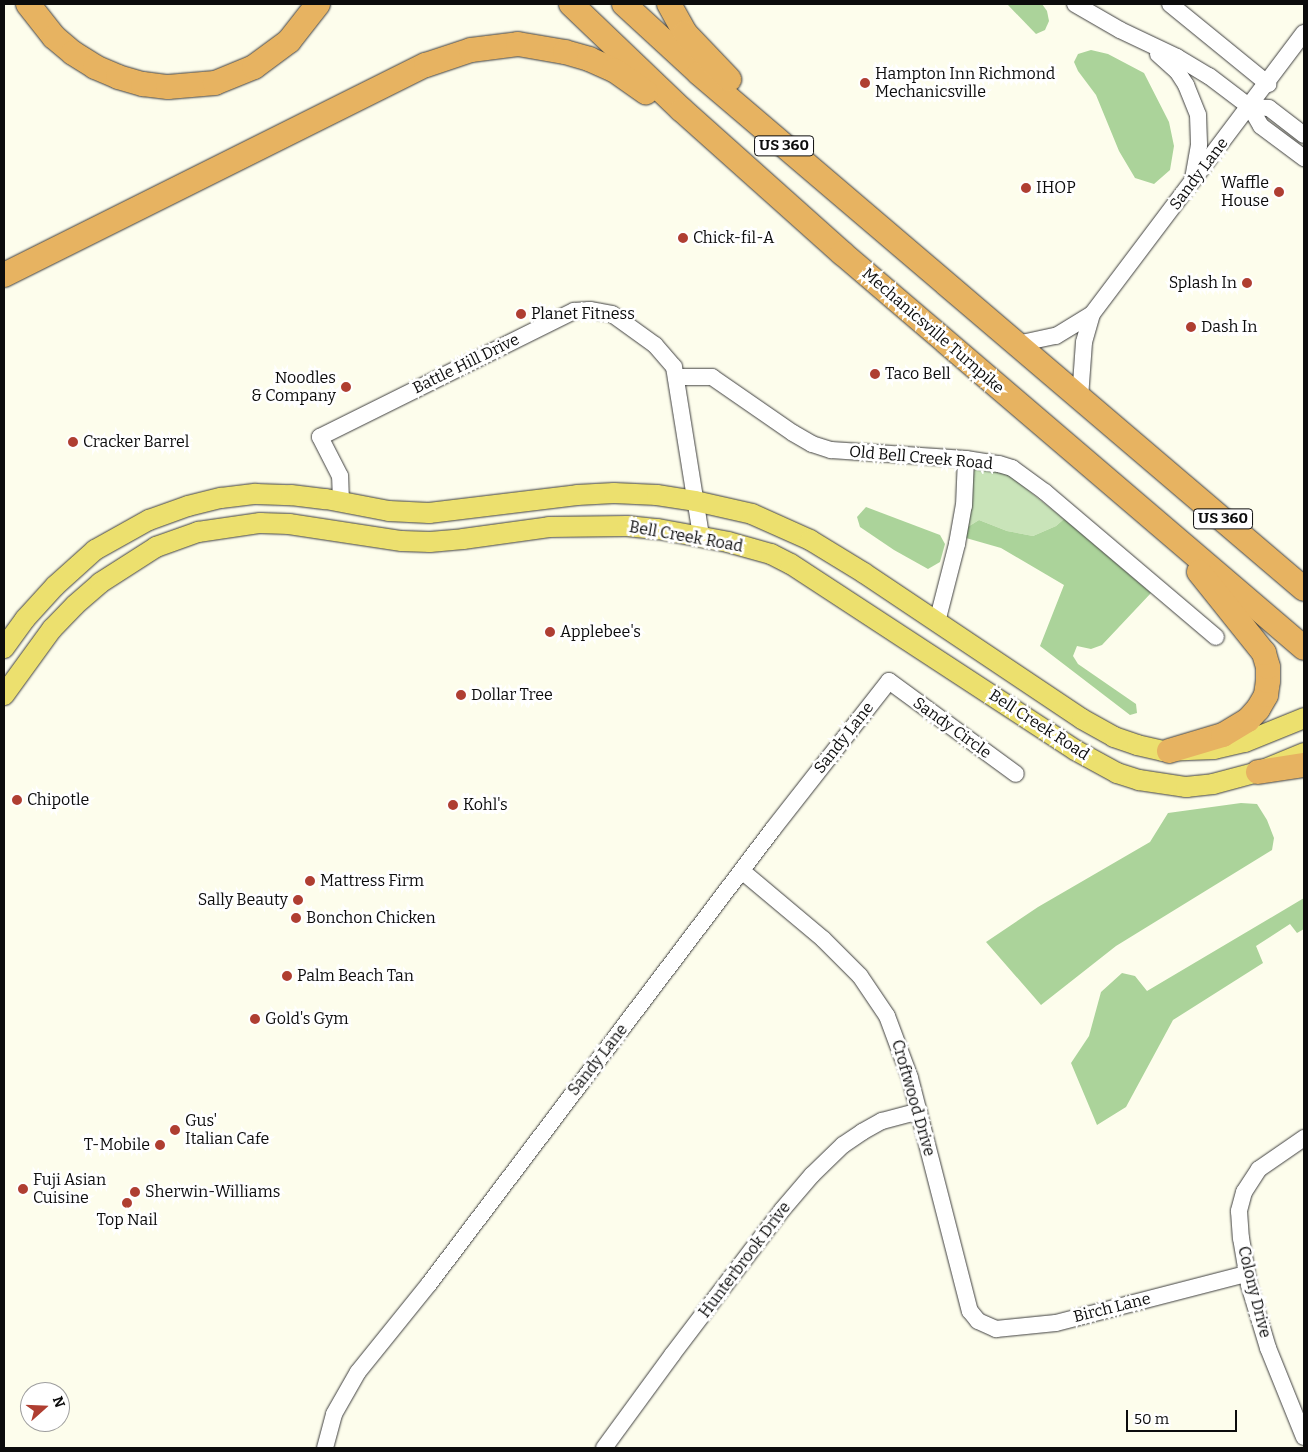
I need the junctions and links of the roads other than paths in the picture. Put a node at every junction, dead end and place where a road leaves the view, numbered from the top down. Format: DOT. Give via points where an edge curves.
graph roads {
  1 [pos="28,4"];
  2 [pos="318,4"];
  3 [pos="571,4"];
  4 [pos="624,4"];
  5 [pos="669,4"];
  6 [pos="1075,4"];
  7 [pos="1170,4"];
  8 [pos="1304,33"];
  9 [pos="1143,41"];
  10 [pos="1268,84"];
  11 [pos="1250,107"];
  12 [pos="1304,135"];
  13 [pos="1304,158"];
  14 [pos="1192,184"];
  15 [pos="842,253"];
  16 [pos="4,275"];
  17 [pos="947,284"];
  18 [pos="1092,314"];
  19 [pos="1017,344"];
  20 [pos="676,377"];
  21 [pos="1080,398"];
  22 [pos="966,459"];
  23 [pos="695,501"];
  24 [pos="340,502"];
  25 [pos="1158,523"];
  26 [pos="701,536"];
  27 [pos="1304,589"];
  28 [pos="938,622"];
  29 [pos="1216,637"];
  30 [pos="4,648"];
  31 [pos="1304,648"];
  32 [pos="889,681"];
  33 [pos="4,695"];
  34 [pos="1304,718"];
  35 [pos="1168,751"];
  36 [pos="1304,753"];
  37 [pos="1304,764"];
  38 [pos="1258,772"];
  39 [pos="1016,774"];
  40 [pos="742,871"];
  41 [pos="919,1112"];
  42 [pos="1304,1138"];
  43 [pos="1246,1274"];
  44 [pos="978,1321"];
  45 [pos="1304,1437"];
  46 [pos="611,1446"];
  47 [pos="1304,1446"];
  48 [pos="325,1448"];
  49 [pos="1301,1448"];
  1 -- 2 [label="highway" via="54,37 95,67 143,84 184,87 214,83 254,67 289,41"];
  3 -- 15 [label="highway, Mechanicsville Turnpike / US 360" via="682,110"];
  4 -- 17 [label="highway, US 360" via="699,73"];
  5 -- 17 [label="highway" via="685,33 707,58"];
  6 -- 9 [label="street"];
  7 -- 10 [label="street"];
  8 -- 10 [label="street, Sandy Lane"];
  9 -- 11 [label="street" via="1208,76"];
  9 -- 14 [label="street" via="1177,71 1193,100 1200,131"];
  10 -- 11 [label="street, Sandy Lane"];
  11 -- 12 [label="street" via="1269,108"];
  11 -- 13 [label="street" via="1260,126"];
  11 -- 14 [label="street, Sandy Lane"];
  14 -- 18 [label="street, Sandy Lane"];
  15 -- 16 [label="highway" via="634,83 589,59 545,47 518,44 471,50 426,64"];
  15 -- 25 [label="highway, Mechanicsville Turnpike / US 360"];
  17 -- 19 [label="highway, US 360"];
  18 -- 19 [label="street, Sandy Lane" via="1056,336"];
  18 -- 21 [label="street, Sandy Lane" via="1084,342"];
  19 -- 21 [label="highway, US 360"];
  20 -- 22 [label="street, Old Bell Creek Road" via="712,376 793,433 831,450"];
  20 -- 23 [label="street, Battle Hill Drive"];
  20 -- 24 [label="street, Battle Hill Drive" via="674,366 655,345 612,314 594,310 574,311 320,437 340,476"];
  21 -- 27 [label="highway, US 360"];
  22 -- 28 [label="street" via="961,525"];
  22 -- 29 [label="street, Old Bell Creek Road" via="999,464 1022,474"];
  23 -- 24 [label="main road, Bell Creek Road" via="657,495 596,494 430,514"];
  23 -- 26 [label="street, Battle Hill Drive"];
  23 -- 28 [label="main road, Bell Creek Road" via="752,514 778,524 837,556"];
  24 -- 30 [label="main road, Bell Creek Road" via="256,494 188,506 149,520 95,550 55,586"];
  25 -- 31 [label="highway, Mechanicsville Turnpike / US 360"];
  25 -- 35 [label="highway" via="1256,642 1268,667 1266,695 1248,720 1223,734"];
  26 -- 33 [label="main road, Bell Creek Road" via="627,526 589,526 549,527 463,539 402,541 319,527 260,523 198,532 156,547 100,583 52,629"];
  26 -- 38 [label="main road, Bell Creek Road" via="749,547 791,564 1075,750 1117,772 1159,785 1186,788"];
  28 -- 35 [label="main road, Bell Creek Road" via="1100,730 1137,745"];
  32 -- 39 [label="street, Sandy Circle"];
  32 -- 40 [label="street, Sandy Lane"];
  34 -- 35 [label="main road, Bell Creek Road" via="1245,742 1214,749"];
  36 -- 38 [label="main road, Bell Creek Road"];
  37 -- 38 [label="highway"];
  40 -- 41 [label="street, Croftwood Drive" via="824,939 874,993 899,1045"];
  40 -- 48 [label="street, Sandy Lane" via="429,1284 358,1372 334,1414"];
  41 -- 44 [label="street, Croftwood Drive" via="957,1265 970,1311"];
  41 -- 46 [label="street, Hunterbrook Drive" via="882,1122 862,1132 843,1145 812,1175 782,1210"];
  42 -- 43 [label="street, Colony Drive" via="1259,1169 1244,1192 1239,1211"];
  43 -- 44 [label="street, Birch Lane" via="1056,1323 996,1329"];
  43 -- 45 [label="street, Colony Drive" via="1268,1348"];
  47 -- 49 [label="street"];
}
